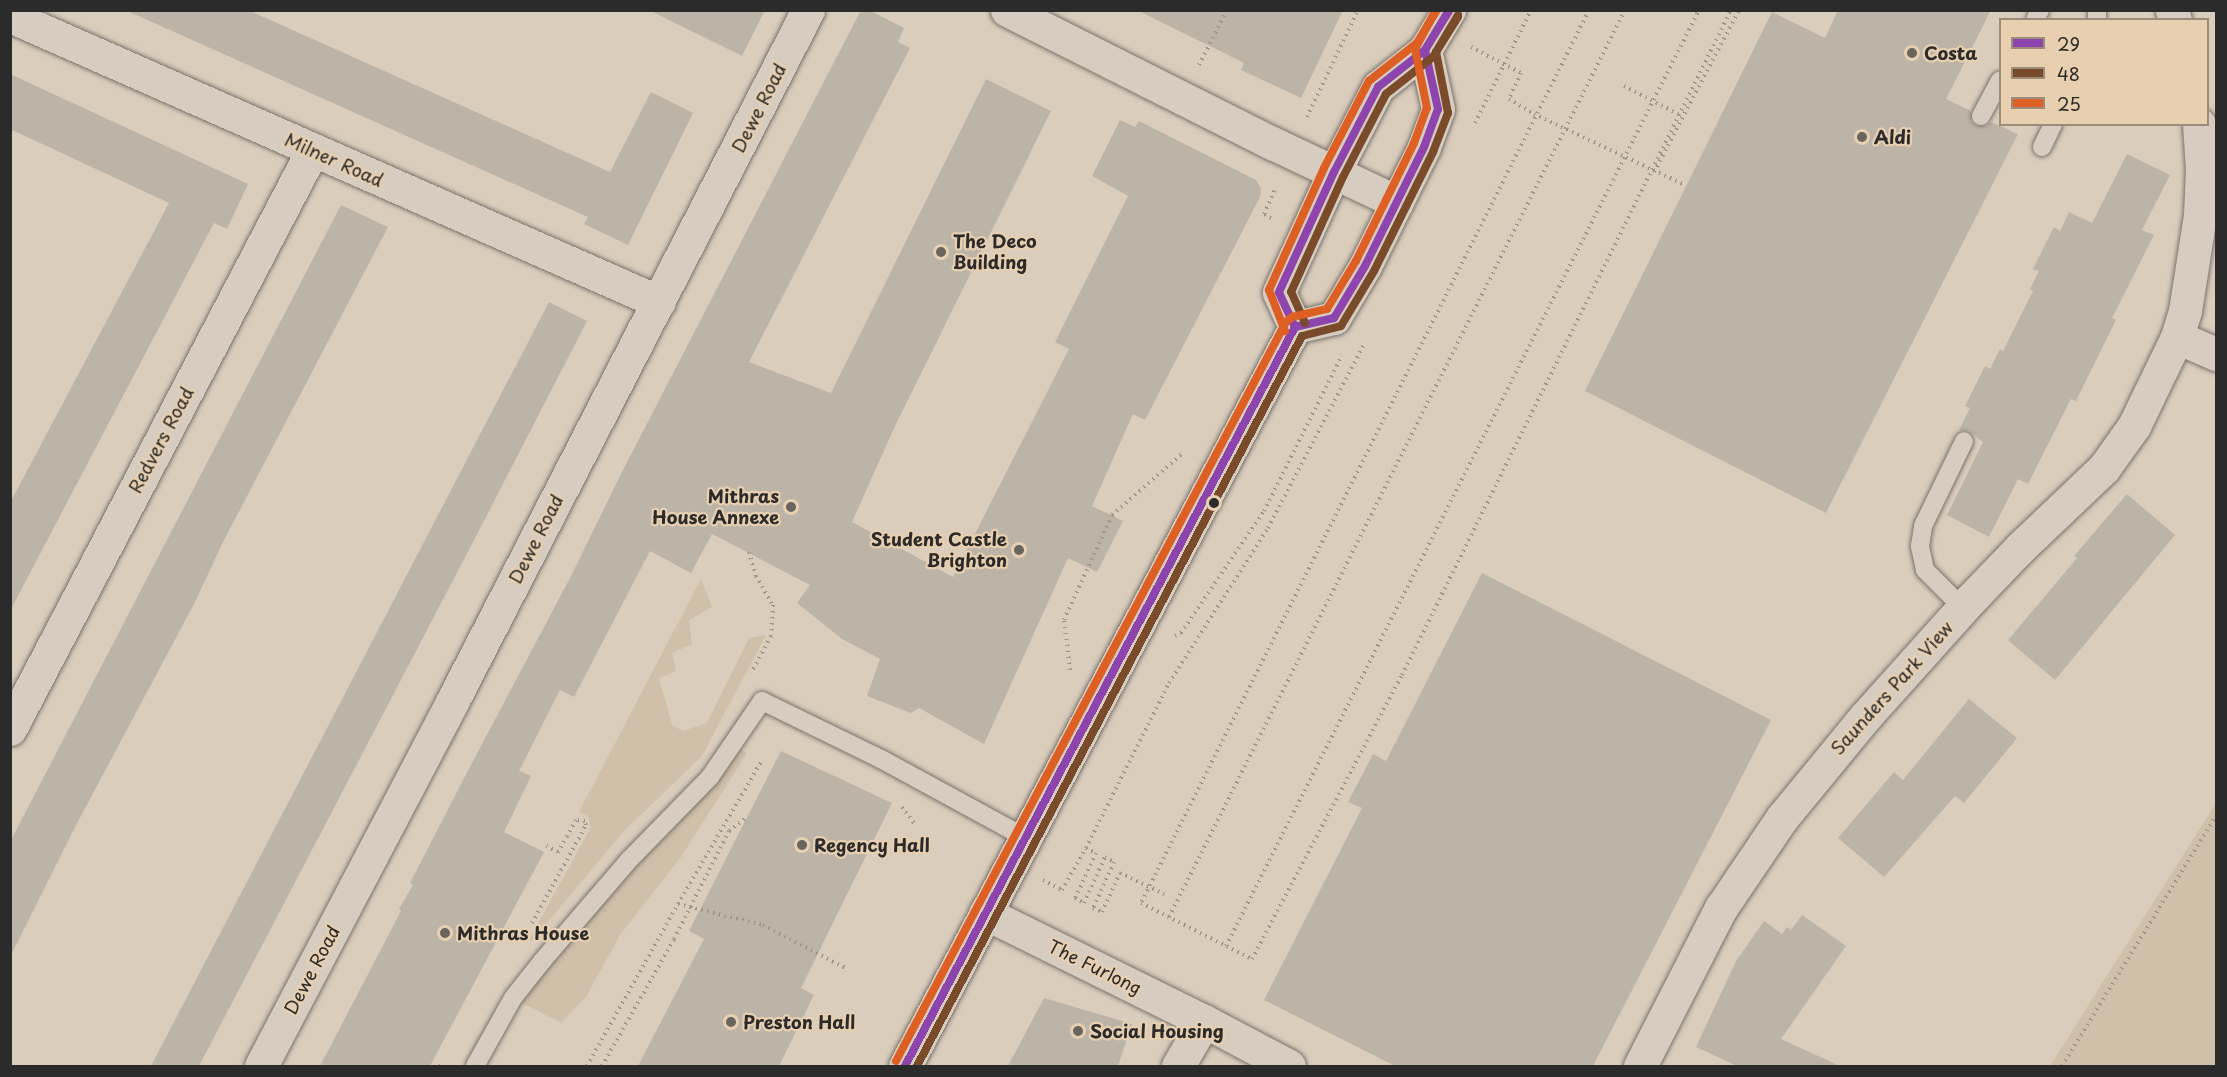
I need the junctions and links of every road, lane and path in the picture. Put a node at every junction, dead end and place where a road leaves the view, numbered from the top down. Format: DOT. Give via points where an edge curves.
graph roads {
  1 [pos="808,10"];
  2 [pos="1007,10"];
  3 [pos="1227,10"];
  4 [pos="1531,10"];
  5 [pos="1589,10"];
  6 [pos="1624,10"];
  7 [pos="1698,10"];
  8 [pos="1731,10"];
  9 [pos="1739,10"];
  10 [pos="10,16"];
  11 [pos="1438,30"];
  12 [pos="1504,64"];
  13 [pos="1999,84"];
  14 [pos="1624,86"];
  15 [pos="1183,98"];
  16 [pos="1653,101"];
  17 [pos="1535,112"];
  18 [pos="1678,114"];
  19 [pos="1981,116"];
  20 [pos="1474,126"];
  21 [pos="2052,126"];
  22 [pos="2199,126"];
  23 [pos="1566,128"];
  24 [pos="2042,147"];
  25 [pos="312,151"];
  26 [pos="1625,157"];
  27 [pos="1652,171"];
  28 [pos="1334,172"];
  29 [pos="1685,185"];
  30 [pos="1397,202"];
  31 [pos="659,302"];
  32 [pos="1295,327"];
  33 [pos="2177,337"];
  34 [pos="1365,343"];
  35 [pos="1345,351"];
  36 [pos="2217,354"];
  37 [pos="1964,441"];
  38 [pos="1192,446"];
  39 [pos="1963,608"];
  40 [pos="1172,637"];
  41 [pos="1071,680"];
  42 [pos="10,729"];
  43 [pos="762,758"];
  44 [pos="748,816"];
  45 [pos="2217,816"];
  46 [pos="546,846"];
  47 [pos="1086,848"];
  48 [pos="1017,850"];
  49 [pos="1149,887"];
  50 [pos="1164,894"];
  51 [pos="678,904"];
  52 [pos="985,914"];
  53 [pos="1169,917"];
  54 [pos="528,930"];
  55 [pos="1226,946"];
  56 [pos="847,969"];
  57 [pos="1204,1021"];
  58 [pos="261,1066"];
  59 [pos="475,1066"];
  60 [pos="587,1066"];
  61 [pos="602,1066"];
  62 [pos="905,1066"];
  63 [pos="1178,1066"];
  64 [pos="1289,1066"];
  65 [pos="1640,1066"];
  66 [pos="2062,1066"];
  1 -- 31 [label="street, Dewe Road"];
  2 -- 15 [label="street"];
  3 -- 15 [label="path"];
  4 -- 12 [label="path"];
  5 -- 17 [label="path"];
  6 -- 23 [label="path"];
  7 -- 16 [label="path"];
  8 -- 18 [label="path"];
  9 -- 27 [label="path"];
  10 -- 25 [label="street, Milner Road"];
  11 -- 12 [label="path"];
  11 -- 28 [label="street" via="1378,87"];
  11 -- 30 [label="street" via="1438,110"];
  12 -- 17 [label="path" via="1521,73 1509,99"];
  12 -- 20 [label="path"];
  13 -- 19 [label="lane"];
  14 -- 16 [label="path"];
  15 -- 28 [label="street"];
  16 -- 18 [label="path"];
  16 -- 26 [label="path"];
  17 -- 23 [label="path"];
  17 -- 49 [label="path"];
  18 -- 27 [label="path"];
  21 -- 24 [label="lane"];
  22 -- 33 [label="street, Saunders Park View" via="2200,215 2189,292"];
  23 -- 26 [label="path"];
  23 -- 53 [label="path"];
  25 -- 31 [label="street, Milner Road"];
  25 -- 42 [label="street, Redvers Road"];
  26 -- 27 [label="path"];
  26 -- 55 [label="path"];
  27 -- 29 [label="path"];
  27 -- 55 [label="path" via="1407,664 1252,959"];
  28 -- 30 [label="street"];
  28 -- 32 [label="street" via="1279,292"];
  30 -- 32 [label="street" via="1334,318"];
  31 -- 58 [label="street, Dewe Road"];
  32 -- 48 [label="street"];
  33 -- 36 [label="street"];
  33 -- 39 [label="street, Saunders Park View" via="2134,426 2116,453"];
  34 -- 47 [label="path" via="1268,528 1168,683"];
  35 -- 40 [label="path" via="1264,511 1181,633"];
  37 -- 39 [label="lane" via="1923,526 1920,546 1925,570"];
  38 -- 41 [label="path" via="1112,515 1064,620"];
  39 -- 65 [label="street, Saunders Park View" via="1823,766 1761,845 1721,908"];
  43 -- 51 [label="path"];
  44 -- 61 [label="path" via="729,831"];
  45 -- 66 [label="path"];
  46 -- 54 [label="path" via="558,852 576,820 585,821"];
  47 -- 48 [label="path" via="1062,890"];
  47 -- 49 [label="path" via="1096,853 1075,898 1084,903 1105,857 1114,862 1093,908 1102,912 1120,873"];
  48 -- 52 [label="street"];
  48 -- 59 [label="lane" via="948,798 881,759 762,701 710,777 630,859 513,998"];
  49 -- 50 [label="path"];
  49 -- 53 [label="path" via="1141,903"];
  51 -- 56 [label="path" via="763,925"];
  51 -- 60 [label="path"];
  52 -- 57 [label="street, The Furlong"];
  52 -- 62 [label="street"];
  53 -- 55 [label="path"];
  57 -- 63 [label="street"];
  57 -- 64 [label="street, The Furlong"];
}
